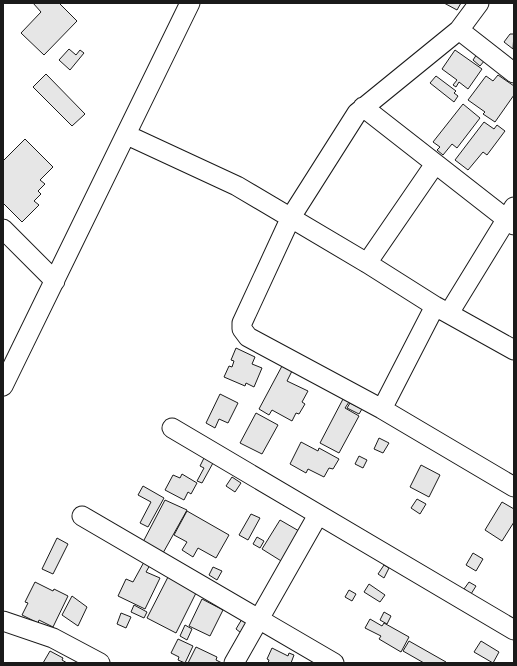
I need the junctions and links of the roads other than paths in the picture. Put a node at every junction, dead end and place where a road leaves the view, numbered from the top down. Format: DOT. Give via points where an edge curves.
graph roads {
  1 [pos="190,3"];
  2 [pos="479,3"];
  3 [pos="459,30"];
  4 [pos="514,74"];
  5 [pos="363,107"];
  6 [pos="127,135"];
  7 [pos="436,164"];
  8 [pos="290,217"];
  9 [pos="511,217"];
  10 [pos="3,229"];
  11 [pos="367,263"];
  12 [pos="55,281"];
  13 [pos="442,309"];
  14 [pos="514,350"];
  15 [pos="3,386"];
  16 [pos="382,409"];
  17 [pos="172,428"];
  18 [pos="514,486"];
  19 [pos="318,515"];
  20 [pos="82,516"];
  21 [pos="258,619"];
  22 [pos="3,621"];
  23 [pos="514,630"];
  24 [pos="90,660"];
  25 [pos="234,663"];
  26 [pos="334,663"];
  1 -- 6 [label="street"];
  2 -- 3 [label="street"];
  3 -- 4 [label="street"];
  3 -- 5 [label="street"];
  5 -- 7 [label="street"];
  5 -- 8 [label="street"];
  6 -- 8 [label="street" via="237,186"];
  6 -- 12 [label="street"];
  7 -- 9 [label="street"];
  7 -- 11 [label="street"];
  8 -- 11 [label="street"];
  8 -- 16 [label="street" via="242,323 242,329 248,337"];
  9 -- 13 [label="street"];
  10 -- 12 [label="street"];
  11 -- 13 [label="street"];
  12 -- 15 [label="street"];
  13 -- 14 [label="street"];
  13 -- 16 [label="street"];
  16 -- 18 [label="street"];
  17 -- 19 [label="street"];
  19 -- 21 [label="street"];
  19 -- 23 [label="street"];
  20 -- 21 [label="street"];
  21 -- 25 [label="street"];
  21 -- 26 [label="street"];
  22 -- 24 [label="street" via="53,638"];
}
